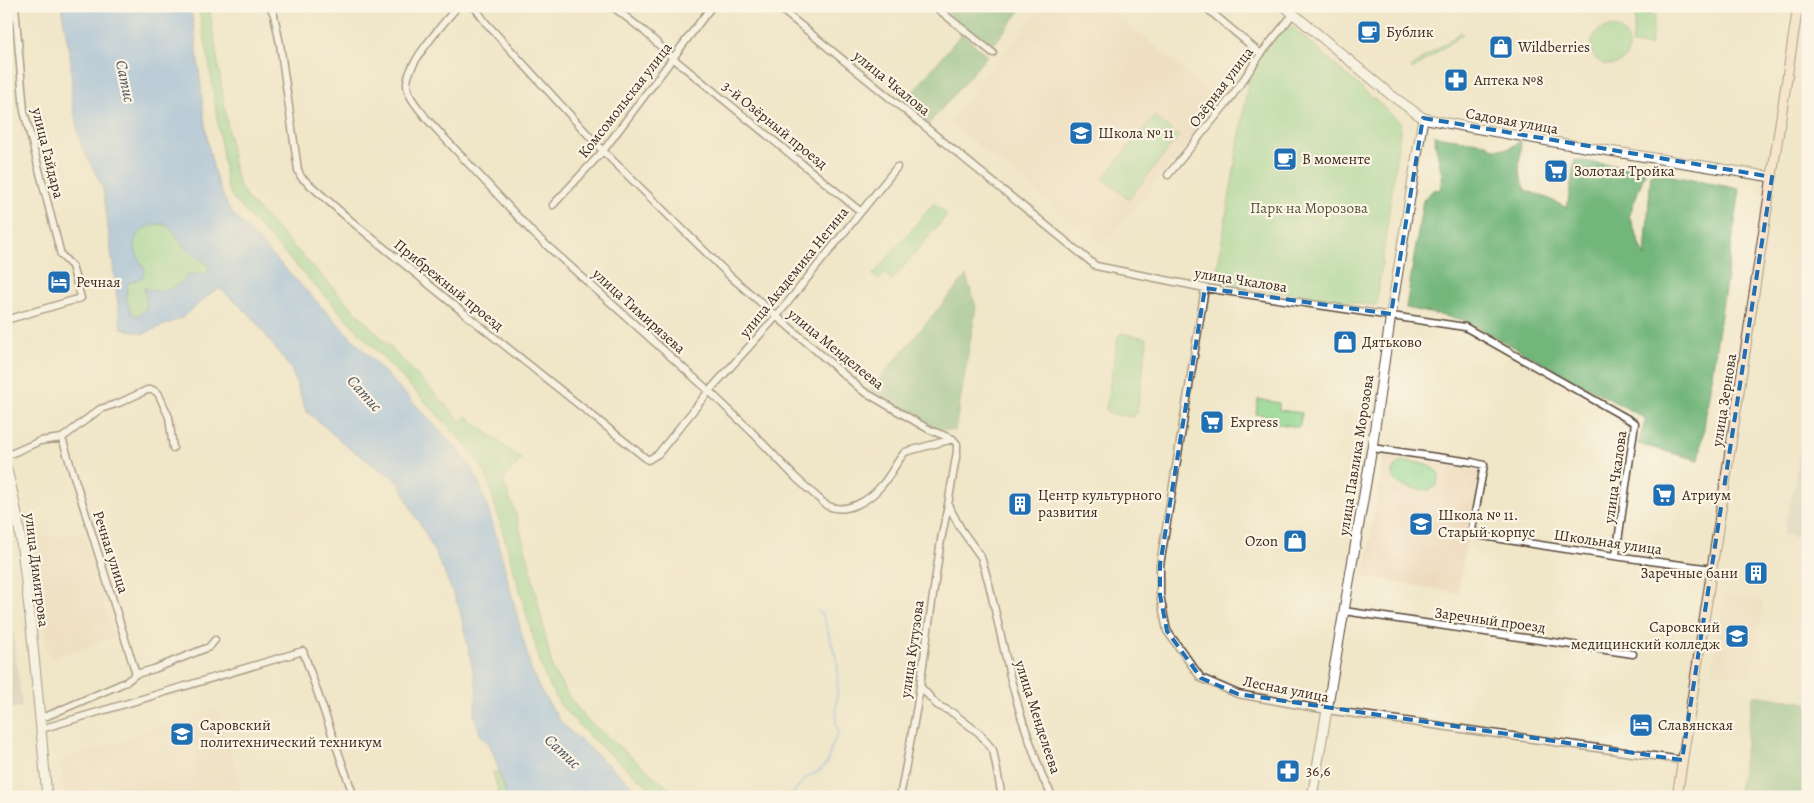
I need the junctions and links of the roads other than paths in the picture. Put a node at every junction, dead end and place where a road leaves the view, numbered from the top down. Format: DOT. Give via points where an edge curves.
graph roads {
  1 [pos="15,6"];
  2 [pos="270,6"];
  3 [pos="458,6"];
  4 [pos="474,6"];
  5 [pos="612,6"];
  6 [pos="712,6"];
  7 [pos="777,6"];
  8 [pos="934,6"];
  9 [pos="1204,6"];
  10 [pos="1284,6"];
  11 [pos="1798,6"];
  12 [pos="1293,14"];
  13 [pos="993,53"];
  14 [pos="1261,54"];
  15 [pos="674,59"];
  16 [pos="1423,118"];
  17 [pos="603,151"];
  18 [pos="897,167"];
  19 [pos="1168,175"];
  20 [pos="1772,177"];
  21 [pos="553,205"];
  22 [pos="860,211"];
  23 [pos="1205,288"];
  24 [pos="1391,314"];
  25 [pos="776,317"];
  26 [pos="6,320"];
  27 [pos="709,392"];
  28 [pos="62,438"];
  29 [pos="953,439"];
  30 [pos="173,448"];
  31 [pos="1372,448"];
  32 [pos="6,456"];
  33 [pos="6,467"];
  34 [pos="948,505"];
  35 [pos="1616,555"];
  36 [pos="1712,569"];
  37 [pos="1344,611"];
  38 [pos="215,640"];
  39 [pos="1633,654"];
  40 [pos="136,674"];
  41 [pos="920,686"];
  42 [pos="1327,710"];
  43 [pos="40,716"];
  44 [pos="41,729"];
  45 [pos="1682,760"];
  46 [pos="47,797"];
  47 [pos="354,797"];
  48 [pos="900,797"];
  49 [pos="1002,797"];
  50 [pos="1053,797"];
  51 [pos="1312,797"];
  52 [pos="1676,797"];
  1 -- 26 [label="street, улица Гайдара" via="24,111 61,256 72,266 81,298"];
  2 -- 27 [label="street, Прибрежный проезд" via="280,44 298,170 305,182 648,460 658,454"];
  3 -- 27 [label="street, улица Тимирязева" via="415,60 407,84 410,97 533,232"];
  4 -- 17 [label="street, улица Менделеева"];
  5 -- 15 [label="street, 3-й Озёрный проезд"];
  6 -- 15 [label="street, Комсомольская улица"];
  7 -- 23 [label="street, улица Чкалова" via="1096,266"];
  8 -- 13 [label="street"];
  9 -- 14 [label="street"];
  10 -- 12 [label="street, Садовая улица"];
  11 -- 20 [label="main road, улица Зернова"];
  12 -- 14 [label="street, Озёрная улица"];
  12 -- 16 [label="street, Садовая улица"];
  14 -- 19 [label="street, Озёрная улица" via="1230,99"];
  15 -- 17 [label="street, Комсомольская улица"];
  15 -- 22 [label="street, 3-й Озёрный проезд"];
  16 -- 20 [label="street, Садовая улица"];
  16 -- 24 [label="street, улица Павлика Морозова"];
  17 -- 21 [label="street, Комсомольская улица"];
  17 -- 25 [label="street, улица Менделеева"];
  18 -- 22 [label="street, улица Академика Негина"];
  20 -- 36 [label="main road, улица Зернова"];
  22 -- 25 [label="street, улица Академика Негина"];
  23 -- 24 [label="street, улица Чкалова"];
  23 -- 42 [label="street, Лесная улица" via="1160,565 1160,594 1167,631 1201,678 1238,694"];
  24 -- 31 [label="street, улица Павлика Морозова"];
  24 -- 35 [label="street, улица Чкалова" via="1464,326 1635,423"];
  25 -- 27 [label="street, улица Академика Негина"];
  25 -- 29 [label="street, улица Менделеева" via="863,391 930,430"];
  27 -- 29 [label="street, улица Тимирязева" via="796,478 831,507 861,503 882,486 904,452"];
  28 -- 30 [label="street" via="100,410 153,390 158,393 170,417"];
  28 -- 32 [label="street" via="40,441"];
  28 -- 40 [label="street, Речная улица"];
  29 -- 34 [label="street" via="957,452"];
  31 -- 35 [label="street, Школьная улица" via="1484,465 1472,529 1478,535"];
  31 -- 37 [label="street, улица Павлика Морозова"];
  33 -- 43 [label="street, улица Димитрова" via="22,545"];
  34 -- 41 [label="street, улица Кутузова"];
  34 -- 50 [label="street, улица Менделеева" via="981,557 1019,707 1043,779"];
  35 -- 36 [label="street, Школьная улица"];
  36 -- 45 [label="main road, улица Зернова"];
  37 -- 39 [label="street, Заречный проезд"];
  37 -- 42 [label="street, улица Павлика Морозова"];
  38 -- 40 [label="street" via="209,647"];
  40 -- 43 [label="street" via="86,700"];
  41 -- 48 [label="street, улица Кутузова"];
  41 -- 49 [label="street" via="937,705 979,733 993,750"];
  42 -- 45 [label="street, Лесная улица"];
  42 -- 51 [label="street, улица Павлика Морозова"];
  43 -- 44 [label="street, улица Димитрова"];
  44 -- 46 [label="street, улица Димитрова"];
  44 -- 47 [label="street" via="303,651"];
  45 -- 52 [label="main road, улица Зернова"];
}
